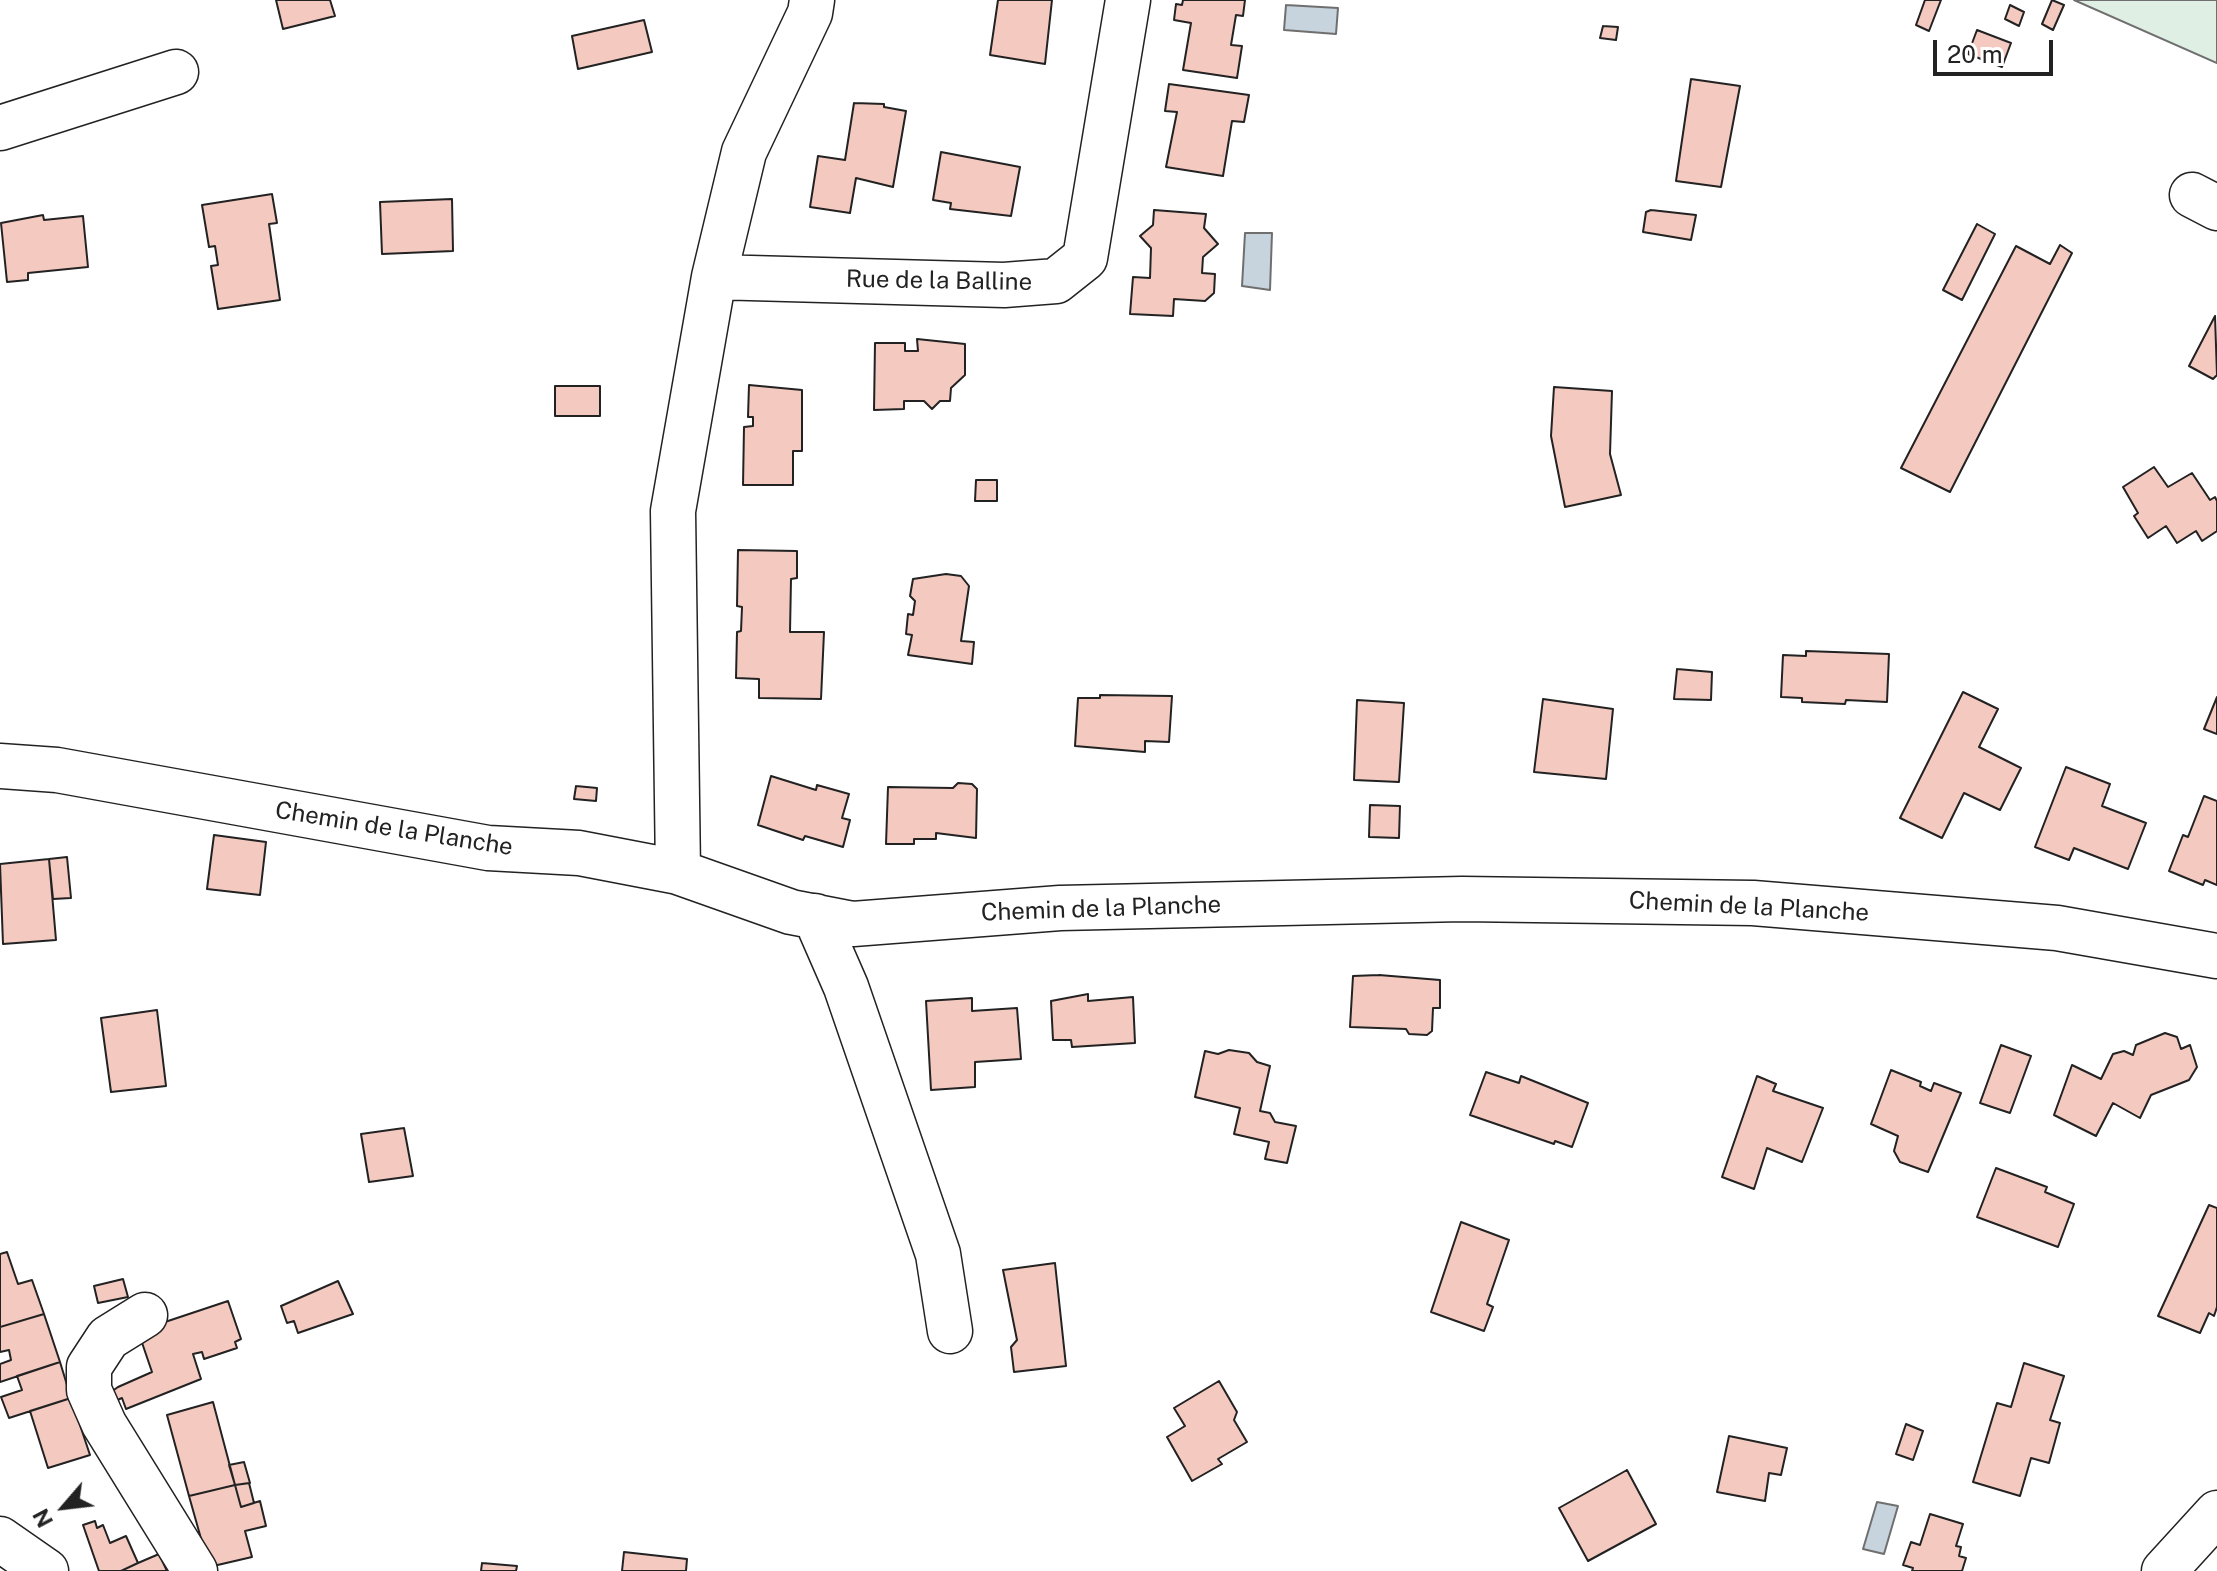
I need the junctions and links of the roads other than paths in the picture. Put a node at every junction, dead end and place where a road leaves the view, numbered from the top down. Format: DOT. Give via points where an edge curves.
graph roads {
  1 [pos="812,0"];
  2 [pos="1128,0"];
  3 [pos="176,72"];
  4 [pos="0,128"];
  5 [pos="714,277"];
  6 [pos="0,766"];
  7 [pos="678,872"];
  8 [pos="815,916"];
  9 [pos="2217,956"];
  10 [pos="145,1315"];
  11 [pos="950,1331"];
  12 [pos="2217,1513"];
  13 [pos="0,1539"];
  14 [pos="46,1571"];
  15 [pos="195,1571"];
  16 [pos="2164,1571"];
  1 -- 5 [label="street" via="744,152"];
  2 -- 5 [label="street, Rue de la Balline" via="1085,258 1056,281 1004,285"];
  3 -- 4 [label="street"];
  5 -- 7 [label="street" via="673,511"];
  6 -- 7 [label="street, Chemin de la Planche" via="57,770 488,848 579,853"];
  7 -- 8 [label="street, Chemin de la Planche"];
  8 -- 9 [label="street, Chemin de la Planche" via="853,924 1060,908 1462,899 1753,903 2057,928"];
  8 -- 11 [label="street" via="846,987 938,1254"];
  10 -- 15 [label="street" via="108,1338 89,1367 89,1390 104,1424"];
  12 -- 16 [label="street"];
  13 -- 14 [label="street"];
}
